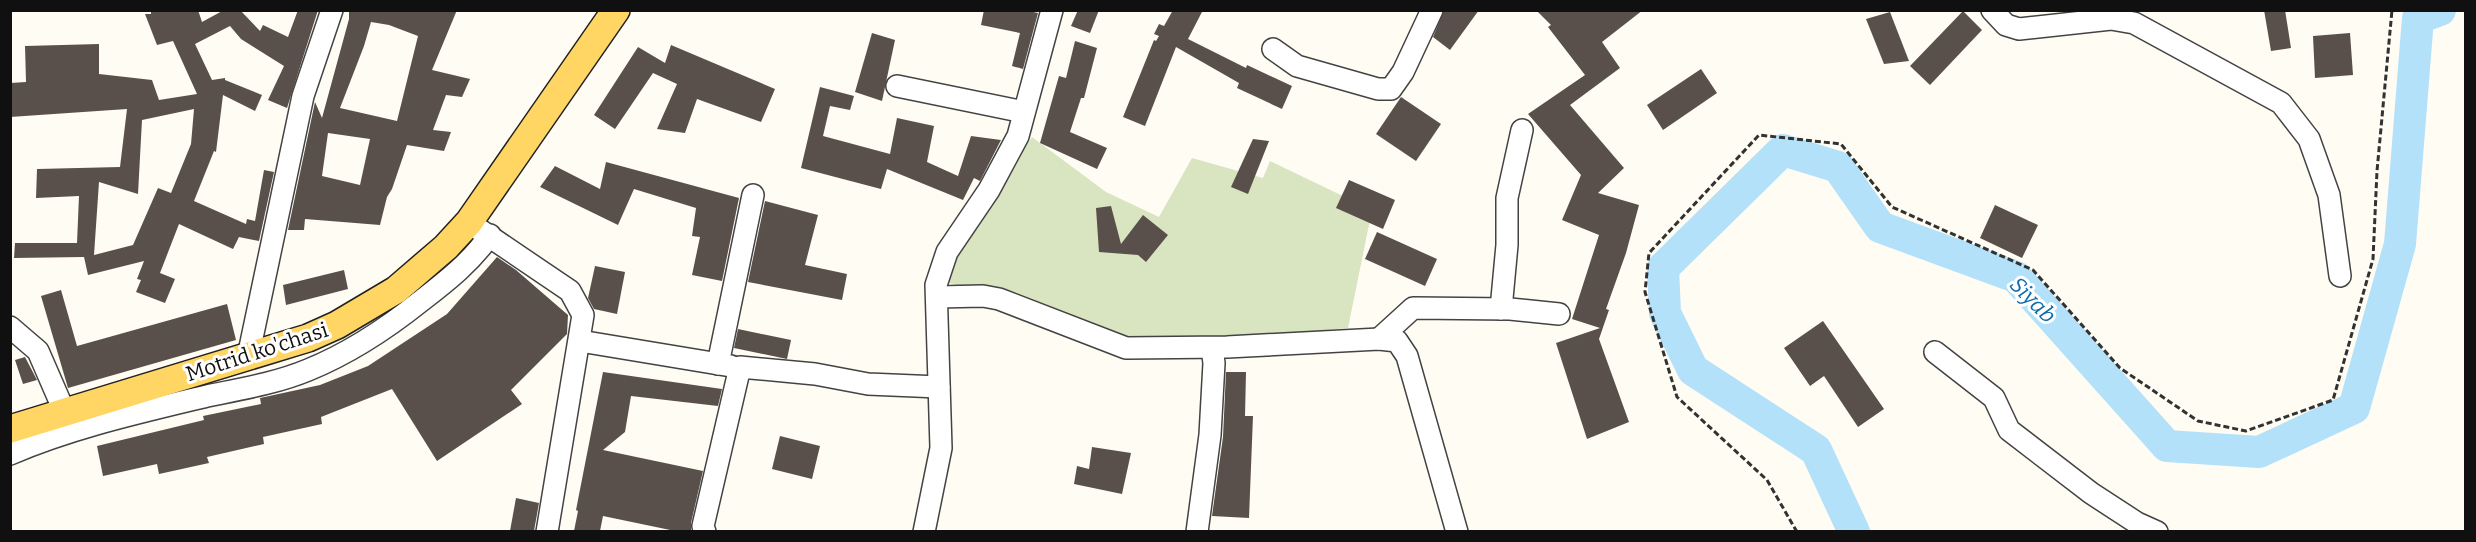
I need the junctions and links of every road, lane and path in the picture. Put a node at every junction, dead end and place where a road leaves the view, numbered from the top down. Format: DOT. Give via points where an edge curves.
graph roads {
  1 [pos="332,10"];
  2 [pos="615,10"];
  3 [pos="1052,10"];
  4 [pos="1432,10"];
  5 [pos="1992,10"];
  6 [pos="2392,10"];
  7 [pos="1273,49"];
  8 [pos="897,86"];
  9 [pos="1024,112"];
  10 [pos="1522,130"];
  11 [pos="753,195"];
  12 [pos="479,229"];
  13 [pos="2340,276"];
  14 [pos="937,297"];
  15 [pos="1501,309"];
  16 [pos="1559,314"];
  17 [pos="10,327"];
  18 [pos="1380,339"];
  19 [pos="580,341"];
  20 [pos="1212,348"];
  21 [pos="1935,352"];
  22 [pos="248,357"];
  23 [pos="718,364"];
  24 [pos="740,367"];
  25 [pos="939,387"];
  26 [pos="65,413"];
  27 [pos="10,429"];
  28 [pos="10,454"];
  29 [pos="2128,525"];
  30 [pos="547,531"];
  31 [pos="705,531"];
  32 [pos="924,531"];
  33 [pos="1197,531"];
  34 [pos="1456,531"];
  35 [pos="1797,531"];
  36 [pos="2157,531"];
  1 -- 22 [label="street" via="303,96"];
  2 -- 12 [label="main road, Motrid ko'chasi"];
  3 -- 9 [label="street"];
  4 -- 7 [label="street" via="1391,89 1378,89 1297,66"];
  5 -- 13 [label="street" via="2006,25 2019,29 2111,19 2134,23 2281,103 2310,139 2329,195"];
  6 -- 35 [label="path" via="2373,259 2333,400 2246,432 2198,421 2120,368 2033,270 1892,207 1841,144 1759,135 1649,253 1645,292 1677,397 1767,480"];
  8 -- 9 [label="street"];
  9 -- 14 [label="street" via="1018,136 989,190 947,252 936,285"];
  10 -- 15 [label="street" via="1507,198"];
  11 -- 23 [label="street"];
  12 -- 19 [label="street" via="570,291 583,315"];
  12 -- 22 [label="main road, Motrid ko'chasi" via="396,290 337,325"];
  12 -- 28 [label="street" via="476,255 446,282 366,341 333,359 256,385 53,436"];
  14 -- 20 [label="street" via="999,299 1125,348"];
  14 -- 25 [label="street"];
  15 -- 16 [label="street"];
  15 -- 18 [label="street" via="1413,308"];
  17 -- 26 [label="street" via="38,351"];
  18 -- 20 [label="street"];
  18 -- 34 [label="street" via="1397,341 1407,356"];
  19 -- 23 [label="street"];
  19 -- 30 [label="street"];
  20 -- 33 [label="street" via="1210,435"];
  21 -- 29 [label="street" via="1994,398 2009,430"];
  22 -- 26 [label="main road, Motrid ko'chasi"];
  23 -- 24 [label="street"];
  24 -- 25 [label="street" via="868,384"];
  24 -- 31 [label="street"];
  25 -- 32 [label="street" via="941,448"];
  26 -- 27 [label="main road, Motrid ko'chasi"];
  29 -- 36 [label="street"];
}
